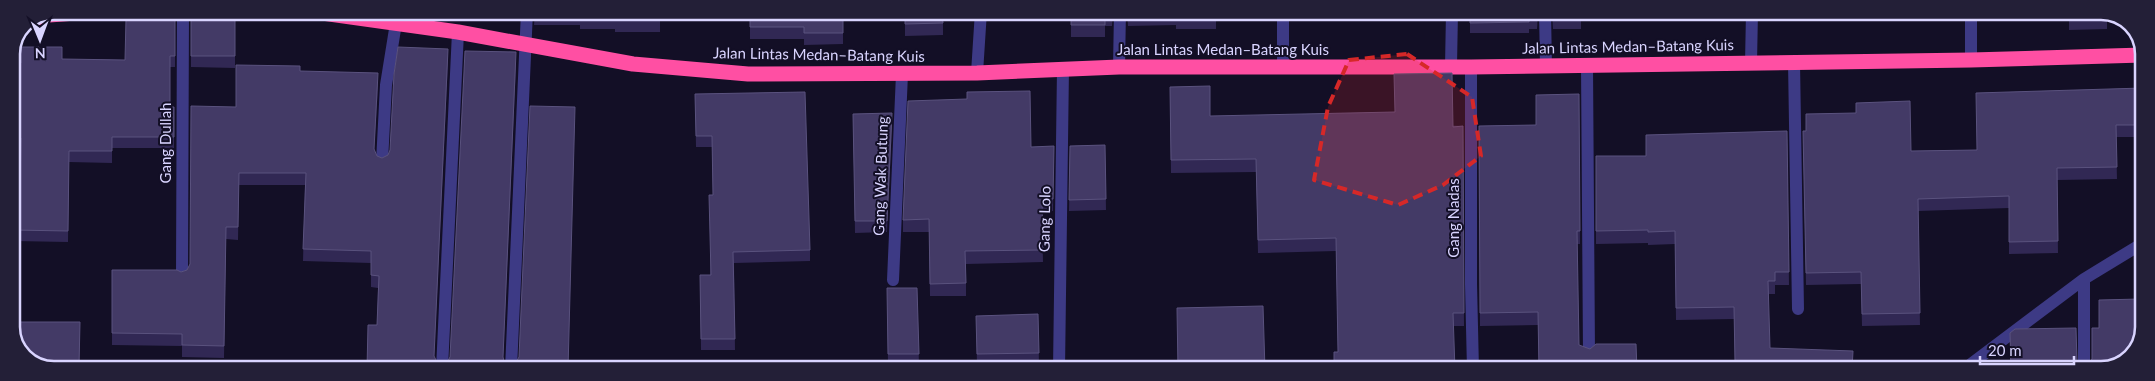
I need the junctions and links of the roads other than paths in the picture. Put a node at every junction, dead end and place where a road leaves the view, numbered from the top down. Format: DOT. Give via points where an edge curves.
graph roads {
  1 [pos="183,20"];
  2 [pos="374,20"];
  3 [pos="527,20"];
  4 [pos="981,20"];
  5 [pos="1120,20"];
  6 [pos="1283,20"];
  7 [pos="1452,20"];
  8 [pos="1545,20"];
  9 [pos="1752,20"];
  10 [pos="1971,20"];
  11 [pos="396,23"];
  12 [pos="458,32"];
  13 [pos="527,45"];
  14 [pos="2135,55"];
  15 [pos="1971,60"];
  16 [pos="1794,62"];
  17 [pos="1752,63"];
  18 [pos="1587,65"];
  19 [pos="1451,66"];
  20 [pos="1546,66"];
  21 [pos="1471,67"];
  22 [pos="1063,68"];
  23 [pos="1119,68"];
  24 [pos="1283,68"];
  25 [pos="978,73"];
  26 [pos="902,74"];
  27 [pos="382,162"];
  28 [pos="2135,248"];
  29 [pos="182,276"];
  30 [pos="2084,279"];
  31 [pos="893,280"];
  32 [pos="1798,308"];
  33 [pos="1589,354"];
  34 [pos="442,361"];
  35 [pos="511,361"];
  36 [pos="1059,361"];
  37 [pos="1473,361"];
  38 [pos="1975,361"];
  39 [pos="2084,361"];
  1 -- 29 [label="street, Gang Dullah"];
  2 -- 11 [label="highway, Jalan Lintas Medan–Batang Kuis"];
  3 -- 13 [label="street"];
  4 -- 25 [label="street"];
  5 -- 23 [label="street"];
  6 -- 24 [label="street"];
  7 -- 19 [label="street"];
  8 -- 20 [label="street"];
  9 -- 17 [label="street"];
  10 -- 15 [label="street"];
  11 -- 12 [label="highway, Jalan Lintas Medan–Batang Kuis"];
  11 -- 27 [label="street" via="386,85"];
  12 -- 13 [label="highway, Jalan Lintas Medan–Batang Kuis"];
  12 -- 34 [label="street"];
  13 -- 26 [label="highway, Jalan Lintas Medan–Batang Kuis" via="633,64 748,74"];
  13 -- 35 [label="street"];
  14 -- 15 [label="highway, Jalan Lintas Medan–Batang Kuis"];
  15 -- 16 [label="highway, Jalan Lintas Medan–Batang Kuis"];
  16 -- 17 [label="highway, Jalan Lintas Medan–Batang Kuis"];
  16 -- 32 [label="street"];
  17 -- 18 [label="highway, Jalan Lintas Medan–Batang Kuis"];
  18 -- 20 [label="highway, Jalan Lintas Medan–Batang Kuis"];
  18 -- 33 [label="street"];
  19 -- 21 [label="highway, Jalan Lintas Medan–Batang Kuis"];
  19 -- 24 [label="highway, Jalan Lintas Medan–Batang Kuis"];
  20 -- 21 [label="highway, Jalan Lintas Medan–Batang Kuis"];
  21 -- 37 [label="street, Gang Nadas"];
  22 -- 23 [label="highway, Jalan Lintas Medan–Batang Kuis"];
  22 -- 25 [label="highway, Jalan Lintas Medan–Batang Kuis"];
  22 -- 36 [label="street, Gang Lolo"];
  23 -- 24 [label="highway, Jalan Lintas Medan–Batang Kuis"];
  25 -- 26 [label="highway, Jalan Lintas Medan–Batang Kuis"];
  26 -- 31 [label="street, Gang Wak Butung"];
  28 -- 30 [label="street"];
  30 -- 38 [label="street"];
  30 -- 39 [label="street"];
}
